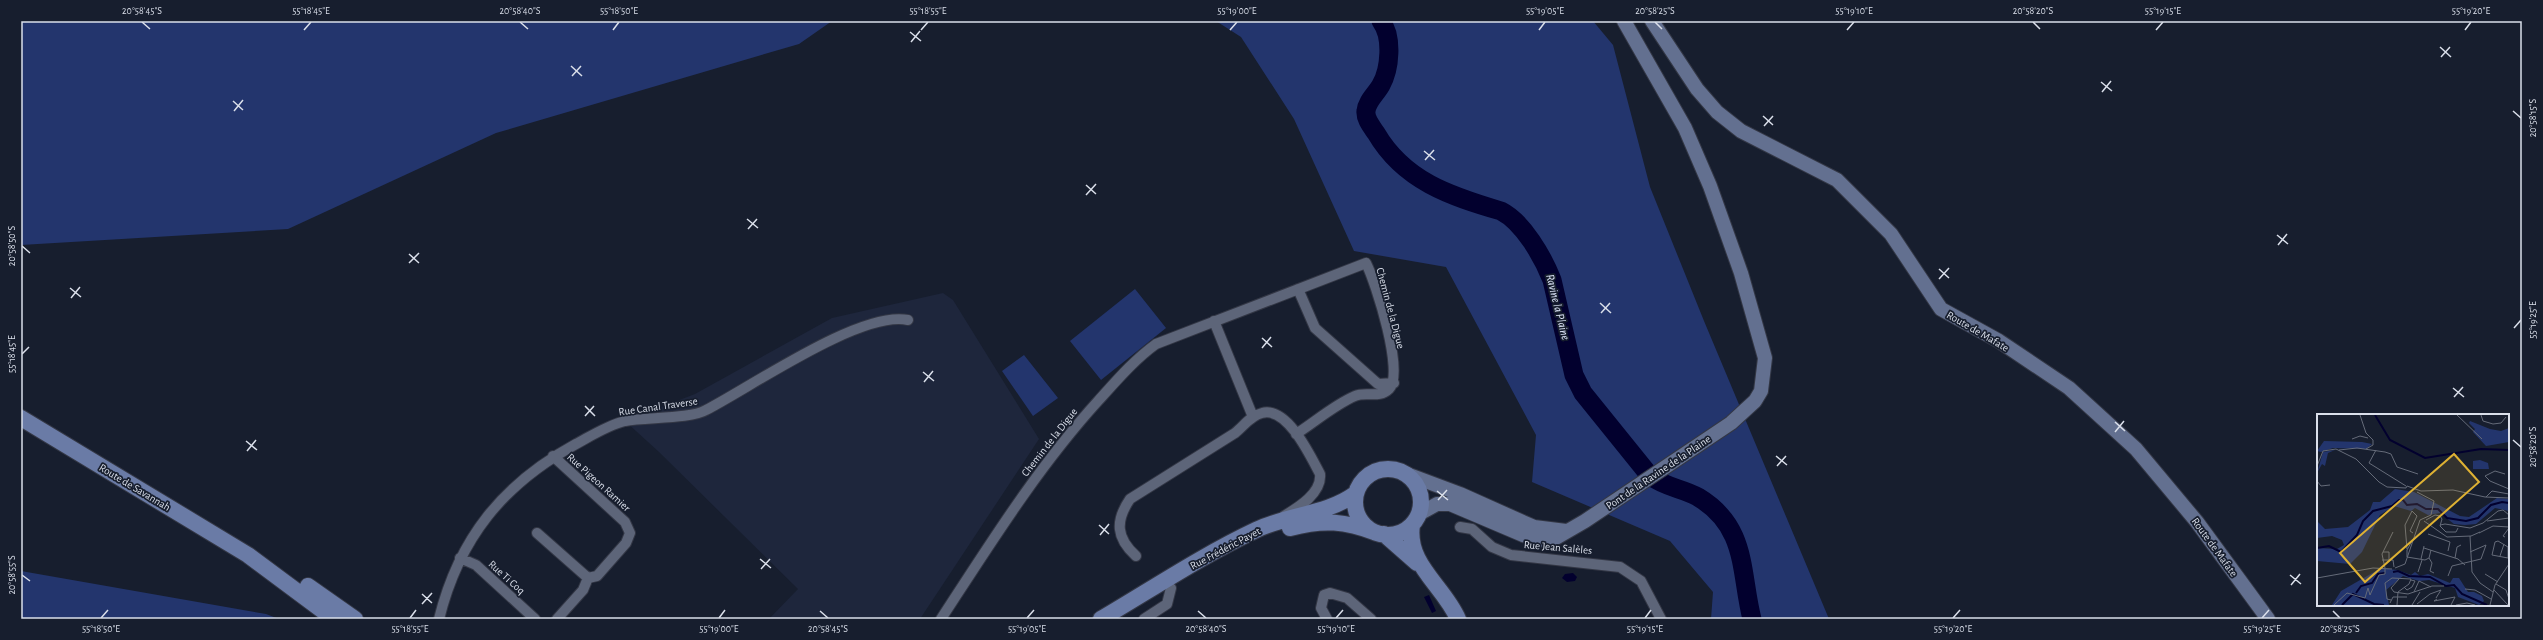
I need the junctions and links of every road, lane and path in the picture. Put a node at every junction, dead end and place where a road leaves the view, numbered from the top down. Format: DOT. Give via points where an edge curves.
graph roads {
  1 [pos="1624,21"];
  2 [pos="1652,21"];
  3 [pos="1298,289"];
  4 [pos="908,320"];
  5 [pos="1214,321"];
  6 [pos="1394,383"];
  7 [pos="1378,384"];
  8 [pos="1378,394"];
  9 [pos="1253,417"];
  10 [pos="21,418"];
  11 [pos="1296,434"];
  12 [pos="553,456"];
  13 [pos="1404,473"];
  14 [pos="1356,494"];
  15 [pos="1460,494"];
  16 [pos="1472,513"];
  17 [pos="1415,519"];
  18 [pos="1269,524"];
  19 [pos="1460,527"];
  20 [pos="1472,529"];
  21 [pos="1570,530"];
  22 [pos="537,533"];
  23 [pos="1380,534"];
  24 [pos="248,555"];
  25 [pos="1136,556"];
  26 [pos="460,558"];
  27 [pos="1426,571"];
  28 [pos="588,578"];
  29 [pos="1171,588"];
  30 [pos="329,617"];
  31 [pos="354,619"];
  32 [pos="439,619"];
  33 [pos="535,619"];
  34 [pos="557,619"];
  35 [pos="941,619"];
  36 [pos="1101,619"];
  37 [pos="1120,619"];
  38 [pos="1144,619"];
  39 [pos="1327,619"];
  40 [pos="1368,619"];
  41 [pos="1458,619"];
  42 [pos="1661,619"];
  43 [pos="2268,619"];
  1 -- 21 [label="main road, Pont de la Ravine de la Plaine" via="1685,128 1710,186 1741,273 1765,358 1761,391 1755,402 1731,423"];
  2 -- 43 [label="main road, Route de Mafate" via="1697,89 1717,112 1741,131 1837,180 1891,234 1941,309 1999,342 2069,388 2136,449 2197,522"];
  3 -- 5 [label="street, Chemin de la Digue"];
  3 -- 6 [label="street, Chemin de la Digue" via="1366,264 1373,276 1390,342 1395,372"];
  3 -- 7 [label="street" via="1315,328"];
  4 -- 12 [label="street, Rue Canal Traverse" via="897,318 841,333 704,412 625,421"];
  5 -- 9 [label="street"];
  5 -- 35 [label="street, Chemin de la Digue" via="1156,344 1136,358 1070,432 1039,473"];
  6 -- 7 [label="street"];
  6 -- 8 [label="street" via="1385,392"];
  7 -- 8 [label="street"];
  8 -- 11 [label="street" via="1357,395 1346,400"];
  9 -- 11 [label="street" via="1262,413 1279,415"];
  9 -- 25 [label="street" via="1235,433 1130,499 1122,513 1120,529 1125,546"];
  10 -- 24 [label="main road, Route de Savannah"];
  11 -- 18 [label="street" via="1320,474 1321,481 1307,499"];
  12 -- 26 [label="street, Rue Canal Traverse" via="519,481 494,508"];
  12 -- 28 [label="street, Rue Pigeon Ramier" via="629,528 626,543 597,576"];
  13 -- 14 [label="main road" via="1393,469 1381,469 1369,474"];
  13 -- 15 [label="main road"];
  13 -- 17 [label="main road" via="1420,491 1422,503"];
  14 -- 18 [label="main road, Rue Frédéric Payet" via="1334,507"];
  14 -- 23 [label="main road" via="1355,506 1359,518 1366,527"];
  15 -- 16 [label="street"];
  15 -- 21 [label="main road" via="1534,527"];
  16 -- 17 [label="main road, Pont de la Ravine de la Plaine" via="1443,503"];
  16 -- 20 [label="street"];
  16 -- 21 [label="main road, Pont de la Ravine de la Plaine" via="1540,540 1554,538"];
  17 -- 23 [label="main road" via="1401,532"];
  17 -- 27 [label="main road" via="1412,549"];
  18 -- 36 [label="main road, Rue Frédéric Payet" via="1224,546"];
  19 -- 20 [label="street"];
  20 -- 42 [label="street, Rue Jean Salèles" via="1492,547 1511,554 1620,567 1642,581"];
  22 -- 28 [label="street"];
  23 -- 27 [label="main road"];
  23 -- 29 [label="main road, Rue Frédéric Payet" via="1341,522 1298,526 1269,534"];
  24 -- 30 [label="main road"];
  24 -- 31 [label="main road" via="291,575"];
  26 -- 32 [label="street, Rue Canal Traverse" via="446,590"];
  26 -- 33 [label="street, Rue Ti Coq" via="476,565"];
  27 -- 41 [label="main road" via="1443,592"];
  28 -- 34 [label="street, Rue Pigeon Ramier" via="583,590"];
  29 -- 37 [label="main road, Rue Frédéric Payet"];
  29 -- 38 [label="street" via="1167,604"];
  39 -- 40 [label="street" via="1322,608 1324,595 1330,592 1347,598"];
}
